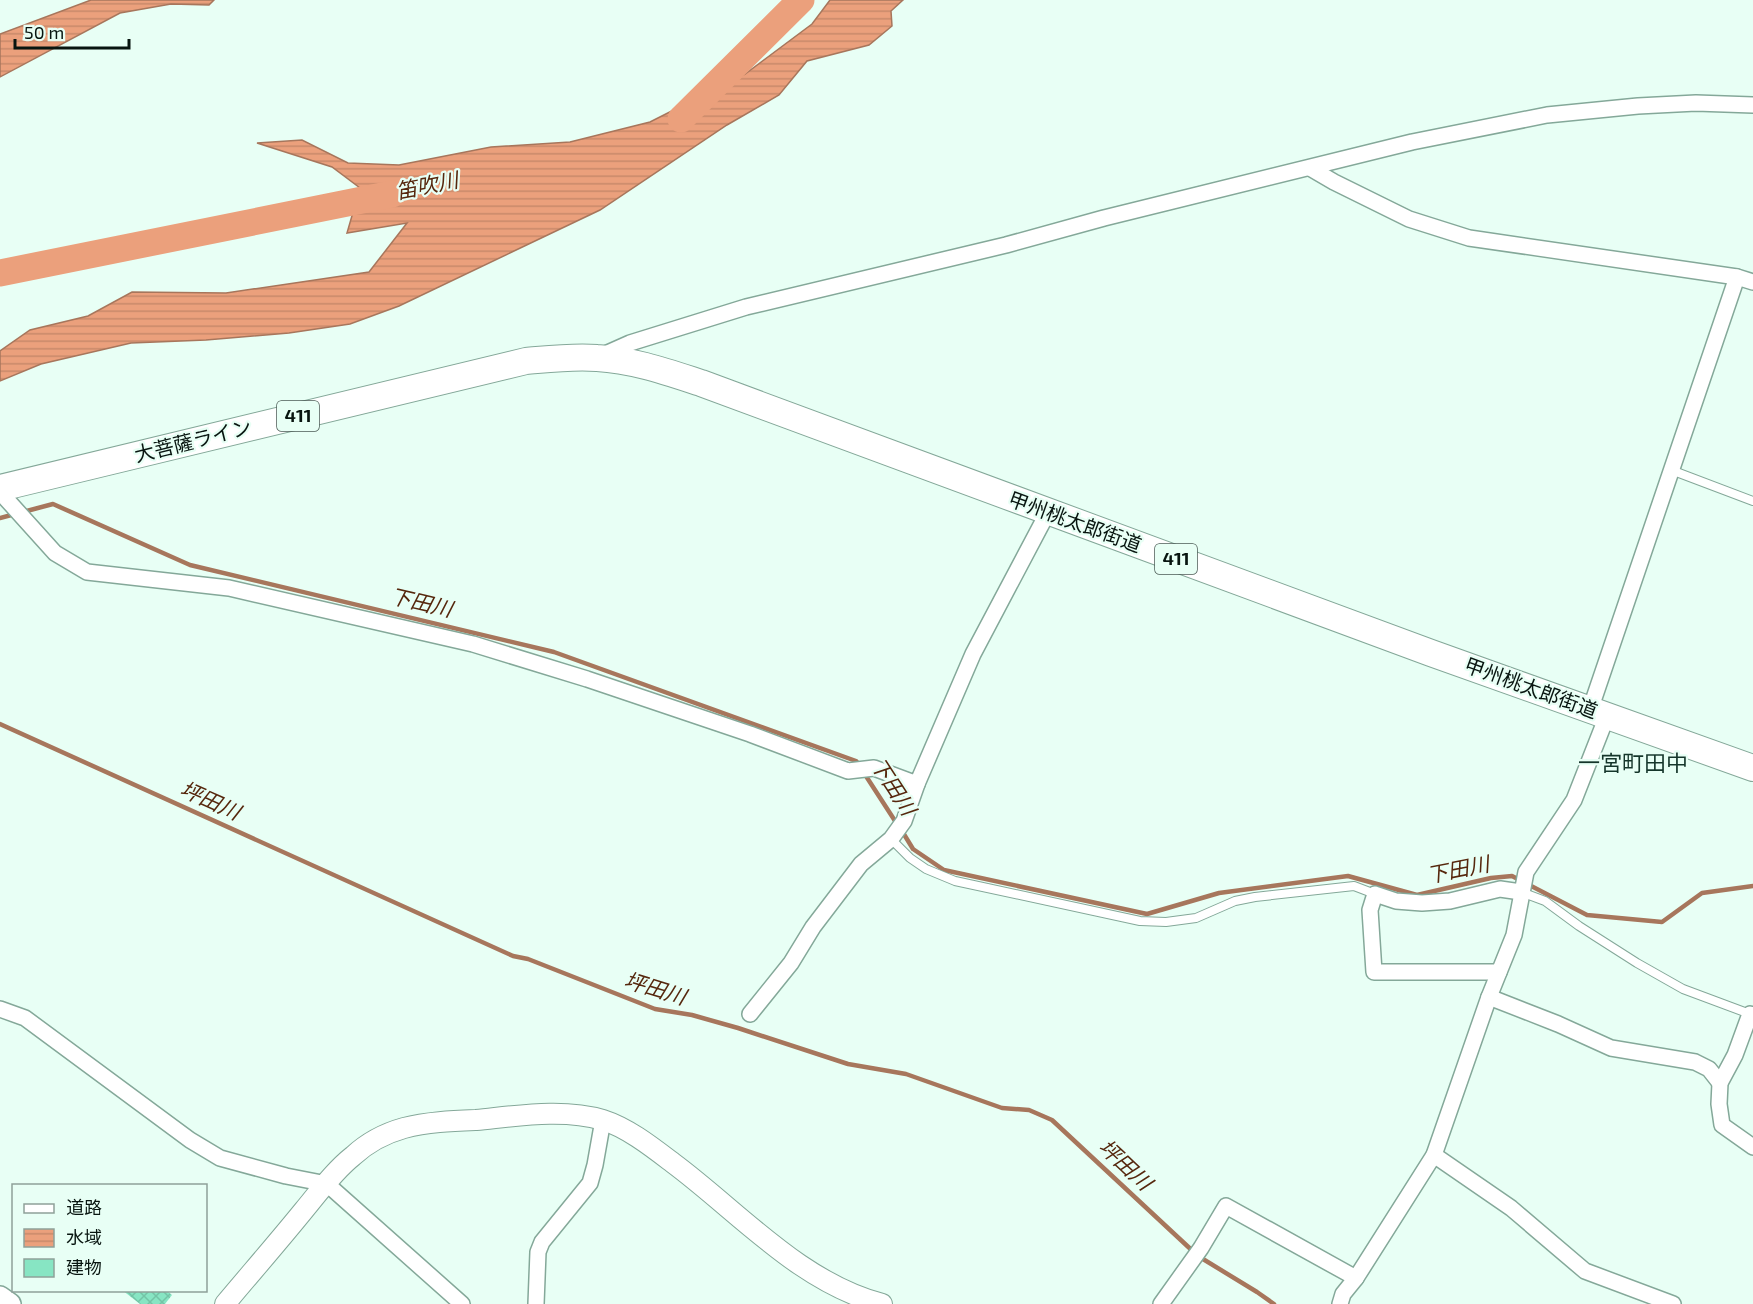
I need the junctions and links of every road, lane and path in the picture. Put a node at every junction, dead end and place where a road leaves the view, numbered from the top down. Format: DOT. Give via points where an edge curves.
graph roads {
  1 [pos="1753,105"];
  2 [pos="1310,168"];
  3 [pos="1737,277"];
  4 [pos="1753,282"];
  5 [pos="597,358"];
  6 [pos="1671,470"];
  7 [pos="3,494"];
  8 [pos="1753,501"];
  9 [pos="1048,512"];
  10 [pos="1599,713"];
  11 [pos="1753,768"];
  12 [pos="917,784"];
  13 [pos="892,838"];
  14 [pos="1521,892"];
  15 [pos="1375,894"];
  16 [pos="1499,972"];
  17 [pos="1489,997"];
  18 [pos="0,1009"];
  19 [pos="750,1014"];
  20 [pos="1752,1014"];
  21 [pos="1720,1083"];
  22 [pos="603,1120"];
  23 [pos="1753,1147"];
  24 [pos="1434,1155"];
  25 [pos="327,1184"];
  26 [pos="1356,1278"];
  27 [pos="0,1297"];
  28 [pos="858,1301"];
  29 [pos="10,1304"];
  30 [pos="225,1304"];
  31 [pos="462,1304"];
  32 [pos="536,1304"];
  33 [pos="882,1304"];
  34 [pos="1161,1304"];
  35 [pos="1340,1304"];
  36 [pos="1673,1304"];
  1 -- 2 [label="street" via="1684,104 1547,115 1412,142"];
  2 -- 3 [label="street" via="1409,219 1469,238"];
  2 -- 5 [label="street" via="746,307 630,343"];
  3 -- 4 [label="street"];
  3 -- 6 [label="street"];
  5 -- 7 [label="highway, 大菩薩ライン / 411" via="526,361"];
  5 -- 9 [label="highway, 甲州桃太郎街道 / 411" via="651,367 702,383"];
  6 -- 8 [label="lane"];
  6 -- 10 [label="street"];
  7 -- 12 [label="street" via="55,553 87,572 229,588 473,644 717,723 848,771 874,768"];
  9 -- 10 [label="highway, 甲州桃太郎街道 / 411"];
  9 -- 12 [label="street" via="973,654"];
  10 -- 11 [label="highway, 甲州桃太郎街道 / 411"];
  10 -- 14 [label="street" via="1574,800 1526,872"];
  12 -- 13 [label="street" via="904,821"];
  13 -- 15 [label="lane" via="926,869 956,881 1140,921 1196,918 1255,897 1354,886"];
  13 -- 19 [label="street" via="861,864"];
  14 -- 15 [label="street" via="1500,889 1422,903"];
  14 -- 16 [label="street" via="1514,935"];
  14 -- 20 [label="lane" via="1545,901 1683,989"];
  15 -- 16 [label="street" via="1370,910 1374,972"];
  16 -- 17 [label="street"];
  17 -- 21 [label="street" via="1611,1048 1695,1062 1709,1069"];
  17 -- 24 [label="street"];
  18 -- 25 [label="street" via="25,1018 220,1158"];
  20 -- 21 [label="street"];
  21 -- 23 [label="street" via="1722,1125"];
  22 -- 25 [label="street" via="547,1114 404,1128 377,1138 352,1156"];
  22 -- 28 [label="street" via="621,1127 673,1163 784,1253"];
  22 -- 32 [label="street" via="590,1183 538,1252"];
  24 -- 26 [label="street"];
  24 -- 36 [label="street" via="1511,1208 1585,1271"];
  25 -- 30 [label="street"];
  25 -- 31 [label="street"];
  26 -- 34 [label="street" via="1226,1206"];
  26 -- 35 [label="street"];
  27 -- 29 [label="main road"];
  28 -- 33 [label="street"];
}
